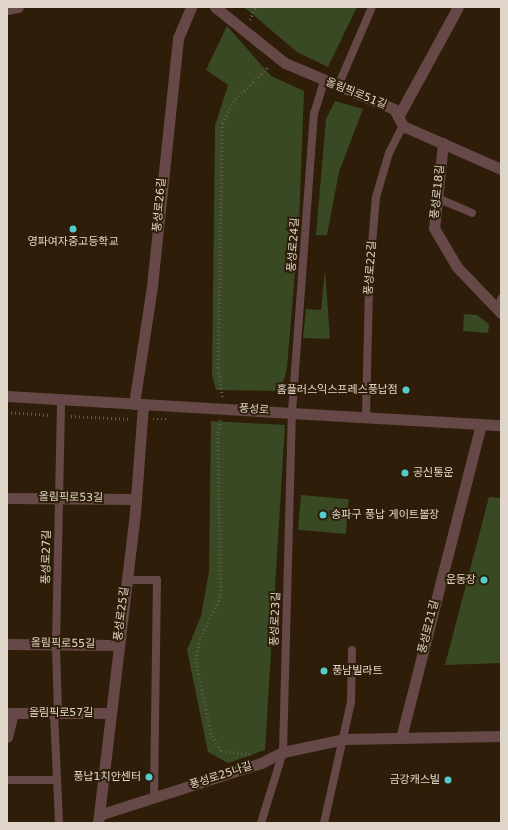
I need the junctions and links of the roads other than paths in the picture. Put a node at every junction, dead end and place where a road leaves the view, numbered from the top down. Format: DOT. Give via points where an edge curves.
graph roads {
  1 [pos="18,7"];
  2 [pos="191,7"];
  3 [pos="215,7"];
  4 [pos="372,7"];
  5 [pos="458,7"];
  6 [pos="7,9"];
  7 [pos="324,81"];
  8 [pos="338,86"];
  9 [pos="400,121"];
  10 [pos="443,143"];
  11 [pos="501,169"];
  12 [pos="437,198"];
  13 [pos="472,213"];
  14 [pos="500,307"];
  15 [pos="7,396"];
  16 [pos="61,401"];
  17 [pos="138,404"];
  18 [pos="292,412"];
  19 [pos="366,416"];
  20 [pos="481,424"];
  21 [pos="501,424"];
  22 [pos="7,498"];
  23 [pos="59,498"];
  24 [pos="136,499"];
  25 [pos="127,580"];
  26 [pos="7,644"];
  27 [pos="56,644"];
  28 [pos="118,645"];
  29 [pos="352,650"];
  30 [pos="10,713"];
  31 [pos="56,713"];
  32 [pos="110,713"];
  33 [pos="501,736"];
  34 [pos="7,737"];
  35 [pos="401,738"];
  36 [pos="344,739"];
  37 [pos="283,752"];
  38 [pos="7,780"];
  39 [pos="56,780"];
  40 [pos="154,799"];
  41 [pos="99,819"];
  42 [pos="59,823"];
  43 [pos="261,823"];
  44 [pos="324,823"];
  1 -- 6 [label="street"];
  2 -- 17 [label="street, 풍성로26길" via="178,38"];
  3 -- 7 [label="street, 올림픽로51길" via="278,57"];
  4 -- 8 [label="lane"];
  5 -- 9 [label="street, 풍성로22길"];
  7 -- 8 [label="street, 올림픽로51길"];
  7 -- 18 [label="lane, 풍성로24길" via="314,114"];
  8 -- 9 [label="street, 올림픽로51길" via="394,109"];
  9 -- 10 [label="street, 올림픽로51길"];
  9 -- 19 [label="lane, 풍성로22길" via="376,197 370,280"];
  10 -- 11 [label="street, 올림픽로51길"];
  10 -- 12 [label="street, 풍성로18길"];
  12 -- 13 [label="lane"];
  12 -- 14 [label="street, 풍성로18길" via="434,228 457,267"];
  15 -- 16 [label="street, 풍성로"];
  16 -- 17 [label="street, 풍성로"];
  16 -- 23 [label="lane, 풍성로27길"];
  17 -- 18 [label="street, 풍성로"];
  17 -- 24 [label="street, 풍성로25길"];
  18 -- 19 [label="street, 풍성로"];
  18 -- 37 [label="lane, 풍성로23길"];
  19 -- 20 [label="street, 풍성로"];
  20 -- 21 [label="street, 풍성로"];
  20 -- 35 [label="street, 풍성로21길"];
  22 -- 23 [label="street, 올림픽로53길"];
  23 -- 24 [label="street, 올림픽로53길"];
  23 -- 27 [label="lane, 풍성로27길"];
  24 -- 25 [label="street, 풍성로25길"];
  25 -- 28 [label="street, 풍성로25길"];
  25 -- 40 [label="lane" via="157,580"];
  26 -- 27 [label="street, 올림픽로55길"];
  27 -- 28 [label="street, 올림픽로55길"];
  27 -- 31 [label="lane, 풍성로27길"];
  28 -- 32 [label="street, 풍성로25길"];
  29 -- 36 [label="lane" via="351,702"];
  30 -- 31 [label="street, 올림픽로57길"];
  30 -- 34 [label="street, 올림픽로57길"];
  31 -- 32 [label="street, 올림픽로57길"];
  31 -- 39 [label="lane, 풍성로27길"];
  32 -- 41 [label="street, 풍성로25길"];
  33 -- 35 [label="street, 풍성로25나길"];
  35 -- 36 [label="street, 풍성로25나길"];
  36 -- 37 [label="street, 풍성로25나길"];
  36 -- 44 [label="lane"];
  37 -- 40 [label="street, 풍성로25나길" via="261,763"];
  37 -- 43 [label="lane, 풍성로23길"];
  38 -- 39 [label="lane"];
  39 -- 42 [label="lane, 풍성로27길"];
  40 -- 41 [label="street, 풍성로25나길"];
}
